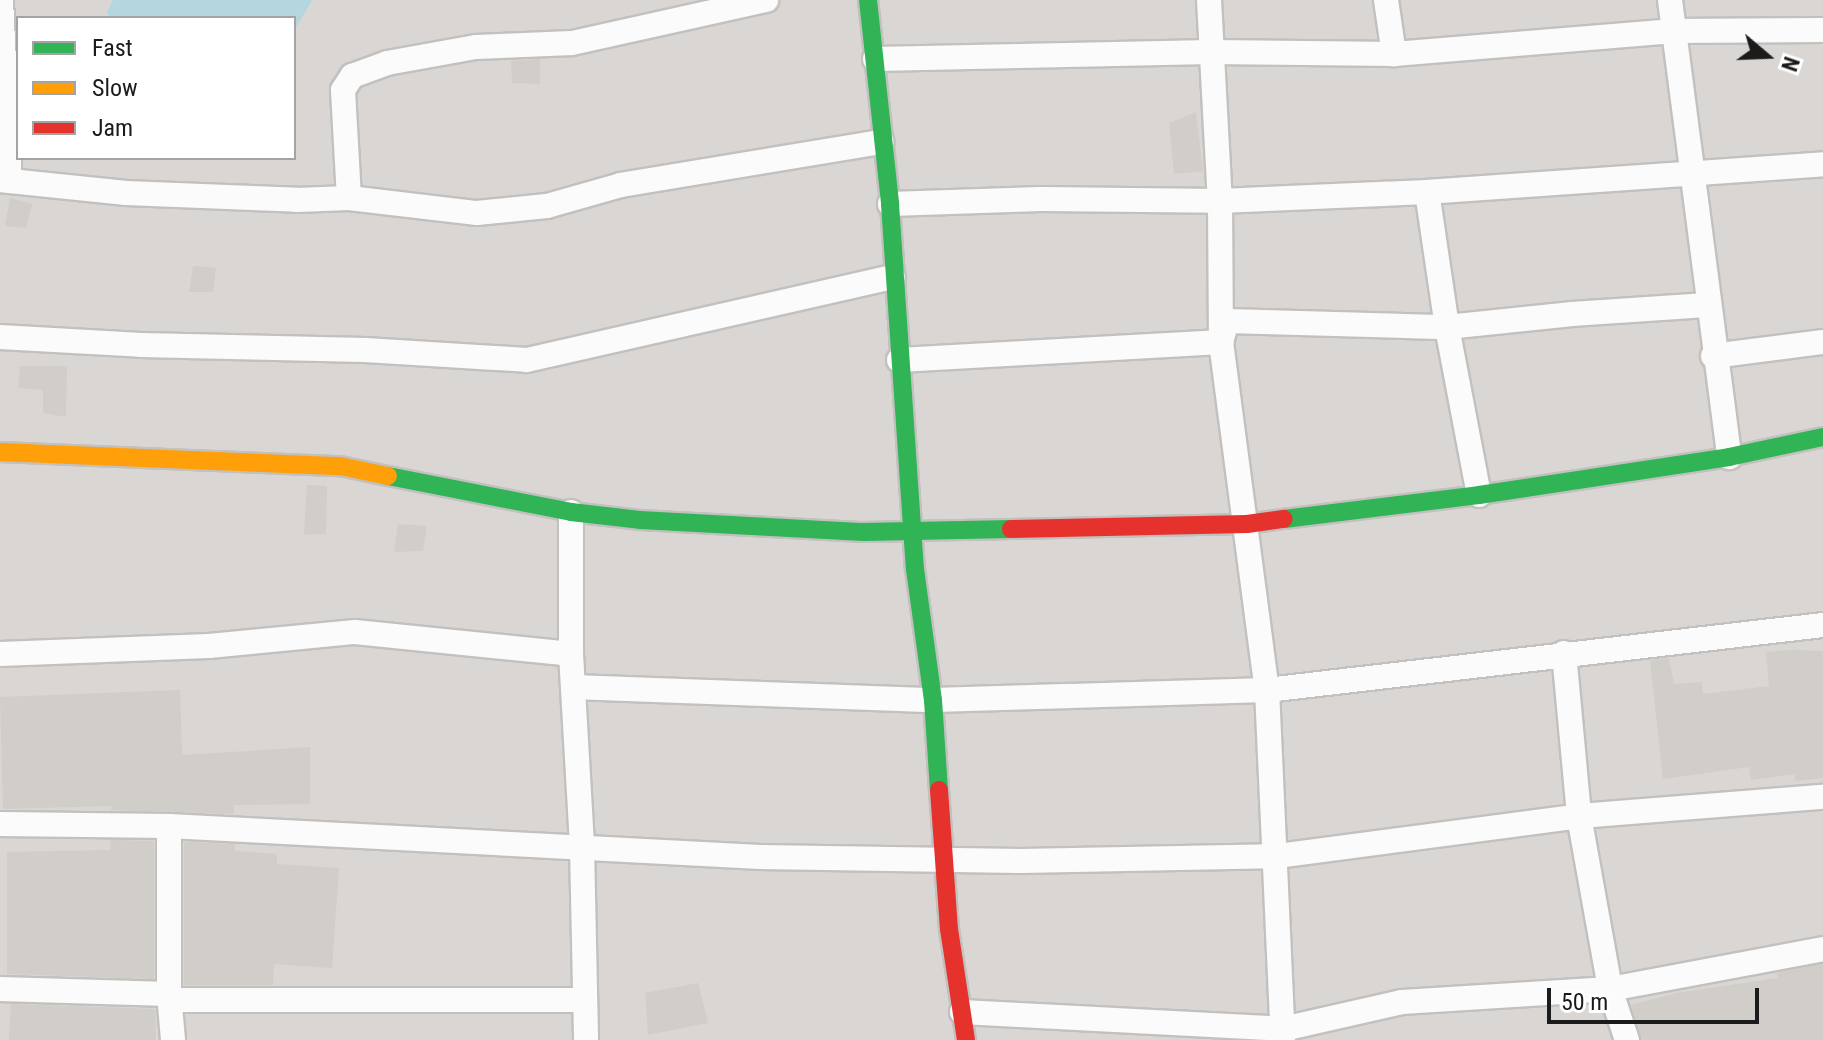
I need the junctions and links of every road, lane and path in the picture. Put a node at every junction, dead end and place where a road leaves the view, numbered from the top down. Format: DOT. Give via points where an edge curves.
graph roads {
  1 [pos="1,0"];
  2 [pos="766,0"];
  3 [pos="868,0"];
  4 [pos="1209,0"];
  5 [pos="1386,0"];
  6 [pos="1670,0"];
  7 [pos="1823,30"];
  8 [pos="1674,31"];
  9 [pos="1211,52"];
  10 [pos="1394,54"];
  11 [pos="875,59"];
  12 [pos="881,142"];
  13 [pos="1823,164"];
  14 [pos="1694,174"];
  15 [pos="5,181"];
  16 [pos="1427,192"];
  17 [pos="349,198"];
  18 [pos="1220,201"];
  19 [pos="890,204"];
  20 [pos="893,277"];
  21 [pos="1707,305"];
  22 [pos="1447,327"];
  23 [pos="0,337"];
  24 [pos="1221,342"];
  25 [pos="1823,342"];
  26 [pos="1713,356"];
  27 [pos="899,360"];
  28 [pos="1823,437"];
  29 [pos="0,452"];
  30 [pos="1729,457"];
  31 [pos="1479,495"];
  32 [pos="571,512"];
  33 [pos="1247,524"];
  34 [pos="913,530"];
  35 [pos="1823,625"];
  36 [pos="1564,653"];
  37 [pos="0,654"];
  38 [pos="571,654"];
  39 [pos="573,687"];
  40 [pos="1267,690"];
  41 [pos="933,700"];
  42 [pos="1823,797"];
  43 [pos="1579,816"];
  44 [pos="0,824"];
  45 [pos="169,826"];
  46 [pos="582,846"];
  47 [pos="1277,856"];
  48 [pos="944,862"];
  49 [pos="1823,949"];
  50 [pos="0,989"];
  51 [pos="1610,989"];
  52 [pos="170,997"];
  53 [pos="584,1000"];
  54 [pos="962,1012"];
  55 [pos="1283,1035"];
  56 [pos="173,1040"];
  57 [pos="586,1040"];
  58 [pos="966,1040"];
  59 [pos="1627,1040"];
  1 -- 15 [label="street"];
  2 -- 17 [label="street" via="572,43 476,47 387,63 352,76 343,90"];
  3 -- 11 [label="street"];
  4 -- 9 [label="street"];
  5 -- 10 [label="street"];
  6 -- 8 [label="street"];
  7 -- 8 [label="street"];
  8 -- 10 [label="street"];
  8 -- 14 [label="street"];
  9 -- 10 [label="street"];
  9 -- 11 [label="street"];
  9 -- 18 [label="street"];
  11 -- 12 [label="street"];
  12 -- 17 [label="street" via="621,185 547,206 477,213"];
  12 -- 19 [label="street"];
  13 -- 14 [label="street"];
  14 -- 16 [label="street"];
  14 -- 21 [label="street"];
  15 -- 17 [label="street" via="126,193"];
  16 -- 18 [label="street"];
  16 -- 22 [label="street"];
  18 -- 19 [label="street"];
  18 -- 24 [label="street"];
  19 -- 20 [label="street"];
  20 -- 23 [label="street" via="527,360"];
  20 -- 27 [label="street"];
  21 -- 22 [label="street"];
  21 -- 26 [label="street"];
  22 -- 24 [label="street" via="1227,321"];
  22 -- 31 [label="street"];
  24 -- 27 [label="street"];
  24 -- 33 [label="street"];
  25 -- 26 [label="street"];
  26 -- 30 [label="street"];
  27 -- 34 [label="street"];
  28 -- 30 [label="street"];
  29 -- 32 [label="street" via="340,466"];
  30 -- 31 [label="street"];
  31 -- 33 [label="street"];
  32 -- 34 [label="street" via="864,532"];
  32 -- 38 [label="street"];
  33 -- 34 [label="street"];
  33 -- 40 [label="street"];
  34 -- 41 [label="street"];
  35 -- 36 [label="street"];
  36 -- 40 [label="street"];
  36 -- 43 [label="street"];
  37 -- 38 [label="street" via="209,646 355,632"];
  38 -- 39 [label="street"];
  39 -- 41 [label="street"];
  39 -- 46 [label="street"];
  40 -- 41 [label="street"];
  40 -- 47 [label="street"];
  41 -- 48 [label="street"];
  42 -- 43 [label="street"];
  43 -- 47 [label="street"];
  43 -- 51 [label="street"];
  44 -- 45 [label="street"];
  45 -- 46 [label="street"];
  45 -- 52 [label="street"];
  46 -- 48 [label="street"];
  46 -- 53 [label="street"];
  47 -- 48 [label="street"];
  47 -- 55 [label="street"];
  48 -- 54 [label="street"];
  49 -- 51 [label="street"];
  50 -- 52 [label="street"];
  51 -- 55 [label="street" via="1402,1002"];
  51 -- 59 [label="street"];
  52 -- 53 [label="street"];
  52 -- 56 [label="street"];
  53 -- 57 [label="street"];
  54 -- 55 [label="street"];
  54 -- 58 [label="street"];
}
